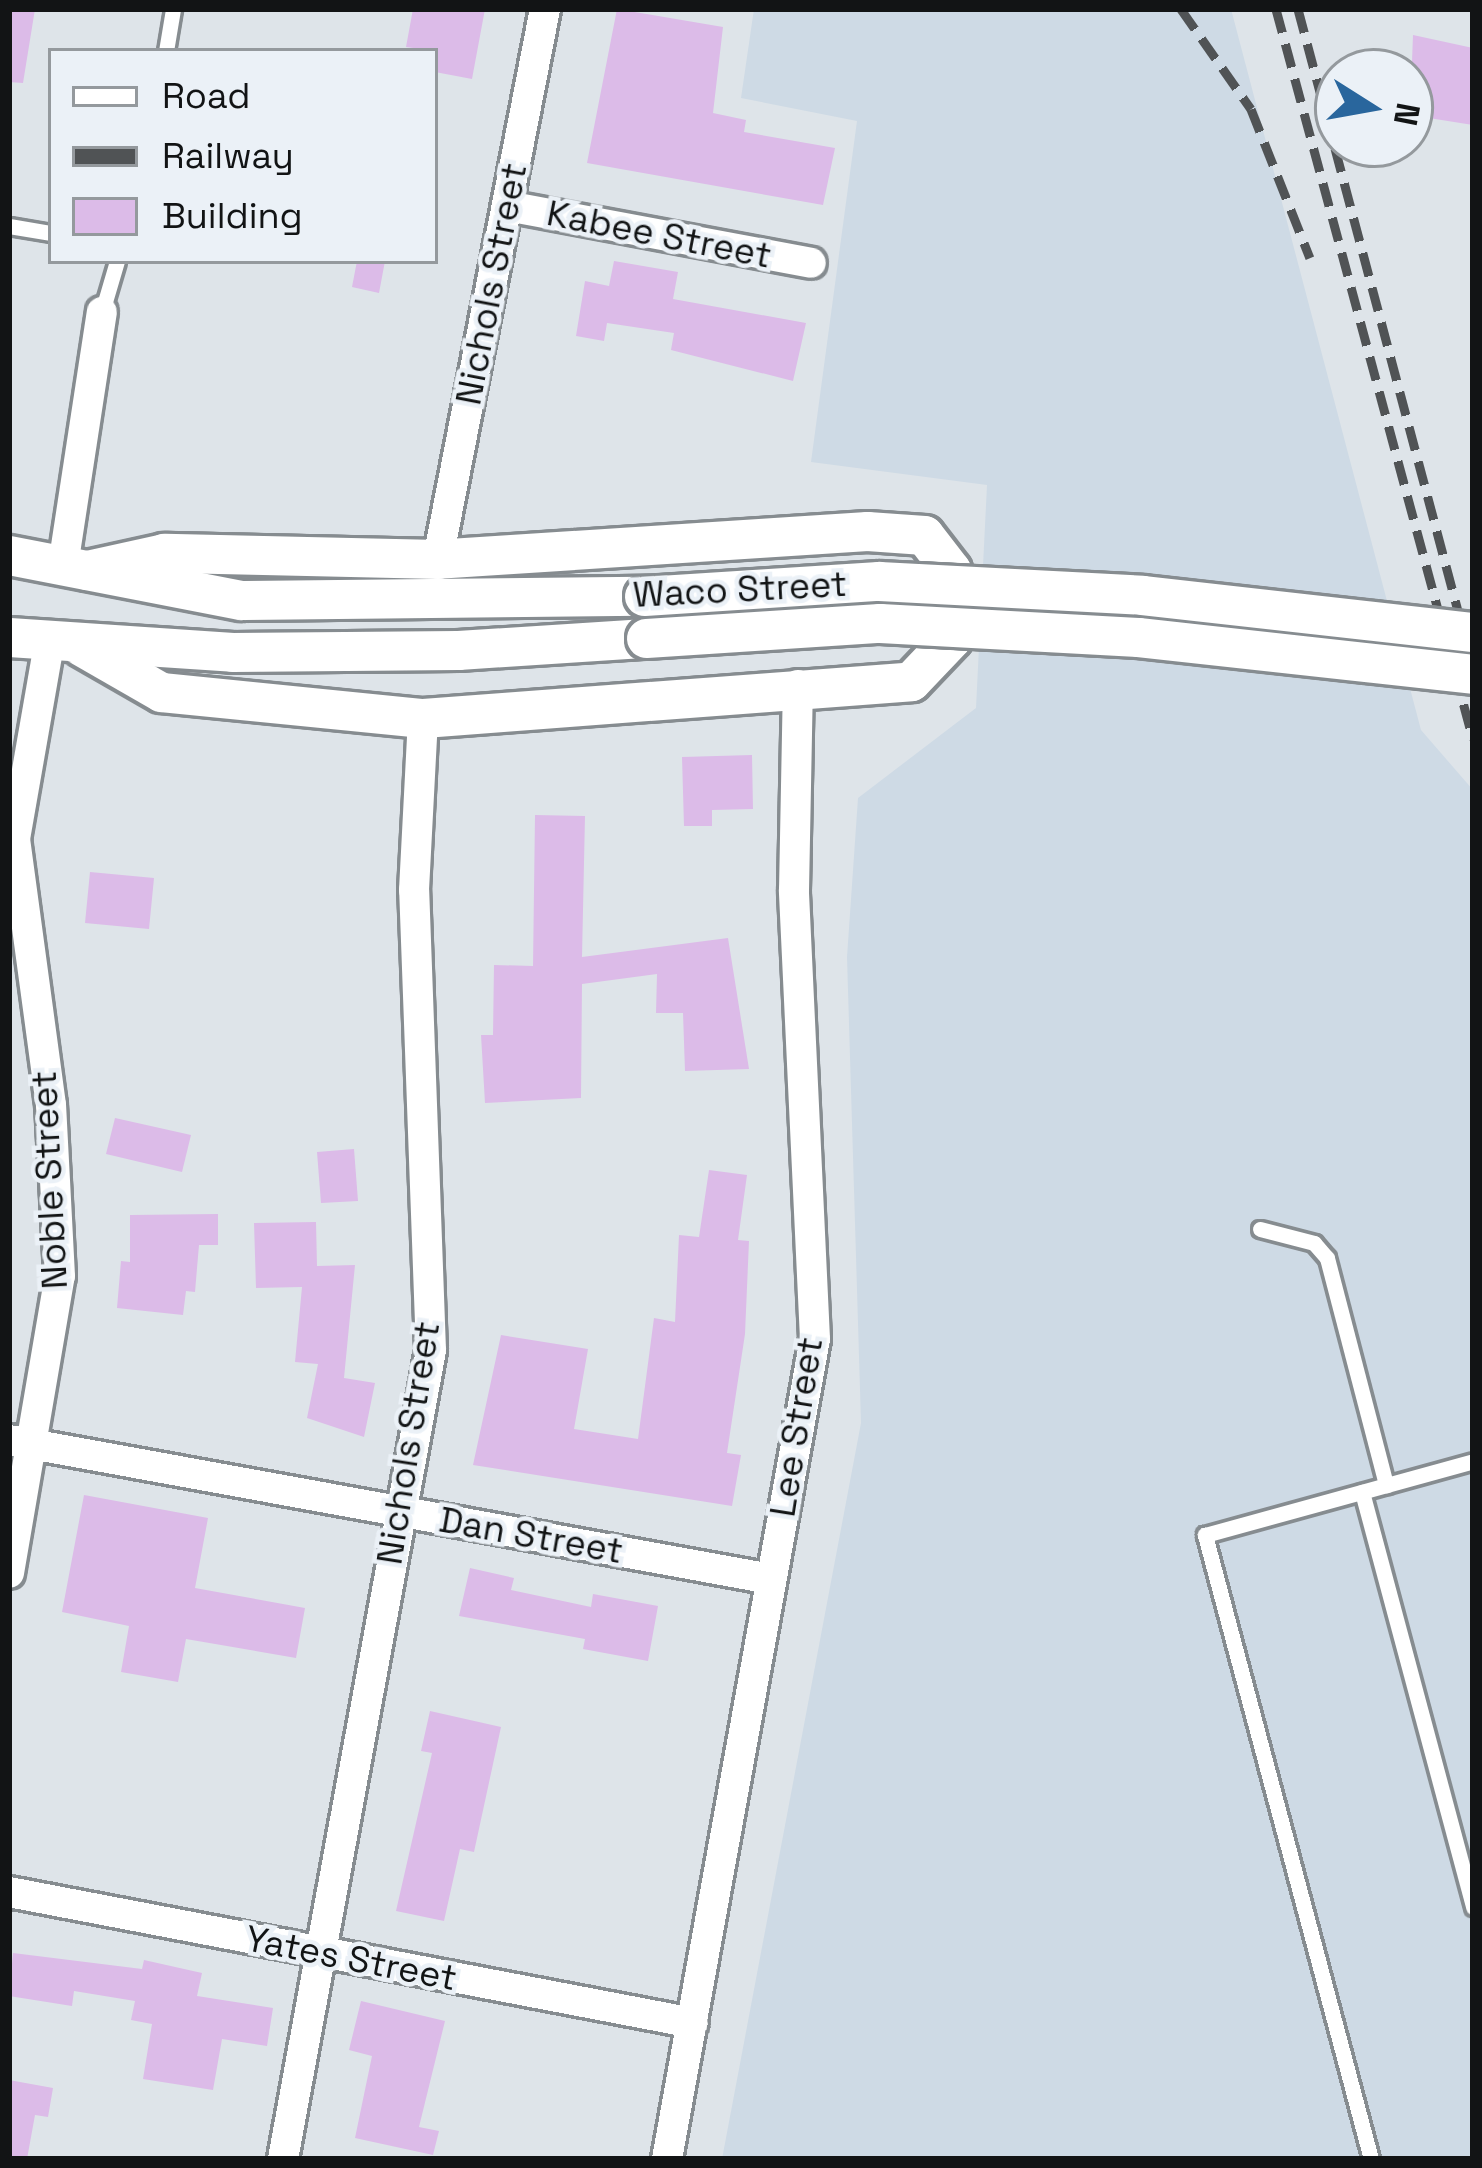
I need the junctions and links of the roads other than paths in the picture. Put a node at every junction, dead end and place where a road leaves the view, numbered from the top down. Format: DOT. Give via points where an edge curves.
graph roads {
  1 [pos="173,9"];
  2 [pos="545,9"];
  3 [pos="166,48"];
  4 [pos="507,206"];
  5 [pos="9,226"];
  6 [pos="48,232"];
  7 [pos="811,263"];
  8 [pos="116,264"];
  9 [pos="102,312"];
  10 [pos="9,555"];
  11 [pos="438,559"];
  12 [pos="75,568"];
  13 [pos="1473,632"];
  14 [pos="9,637"];
  15 [pos="65,645"];
  16 [pos="1473,674"];
  17 [pos="798,685"];
  18 [pos="423,718"];
  19 [pos="12,850"];
  20 [pos="1260,1229"];
  21 [pos="21,1443"];
  22 [pos="1473,1461"];
  23 [pos="1386,1485"];
  24 [pos="1362,1492"];
  25 [pos="399,1512"];
  26 [pos="9,1573"];
  27 [pos="771,1579"];
  28 [pos="9,1892"];
  29 [pos="1473,1906"];
  30 [pos="320,1955"];
  31 [pos="693,2023"];
  32 [pos="283,2159"];
  33 [pos="667,2159"];
  34 [pos="1371,2159"];
  1 -- 3 [label="lane"];
  2 -- 4 [label="street, Nichols Street"];
  4 -- 7 [label="street, Kabee Street"];
  4 -- 11 [label="street, Nichols Street"];
  5 -- 6 [label="lane"];
  8 -- 9 [label="lane"];
  9 -- 12 [label="street"];
  10 -- 12 [label="main road, Waco Street"];
  11 -- 12 [label="main road" via="164,553"];
  11 -- 17 [label="main road" via="867,531 924,535 951,570 952,638 911,681"];
  12 -- 13 [label="main road, Waco Street, bridge" via="241,600 644,596 879,581 1142,595"];
  14 -- 15 [label="main road, Waco Street"];
  15 -- 16 [label="main road, Waco Street, bridge" via="458,650 880,623 1138,637"];
  15 -- 18 [label="main road" via="161,692"];
  15 -- 19 [label="street, Noble Street"];
  17 -- 18 [label="main road"];
  17 -- 27 [label="street, Lee Street" via="794,890 815,1340"];
  18 -- 25 [label="street, Nichols Street" via="414,890 431,1350"];
  19 -- 21 [label="street, Noble Street" via="51,1106 59,1255"];
  20 -- 23 [label="lane" via="1314,1243 1327,1258"];
  21 -- 25 [label="street, Dan Street"];
  21 -- 26 [label="street, Noble Street"];
  22 -- 23 [label="lane"];
  23 -- 24 [label="lane"];
  24 -- 29 [label="lane"];
  24 -- 34 [label="lane" via="1205,1535"];
  25 -- 27 [label="street, Dan Street"];
  25 -- 30 [label="street, Nichols Street"];
  27 -- 31 [label="street, Lee Street"];
  28 -- 30 [label="street, Yates Street"];
  30 -- 31 [label="street, Yates Street"];
  30 -- 32 [label="street, Nichols Street"];
  31 -- 33 [label="street, Lee Street"];
}
